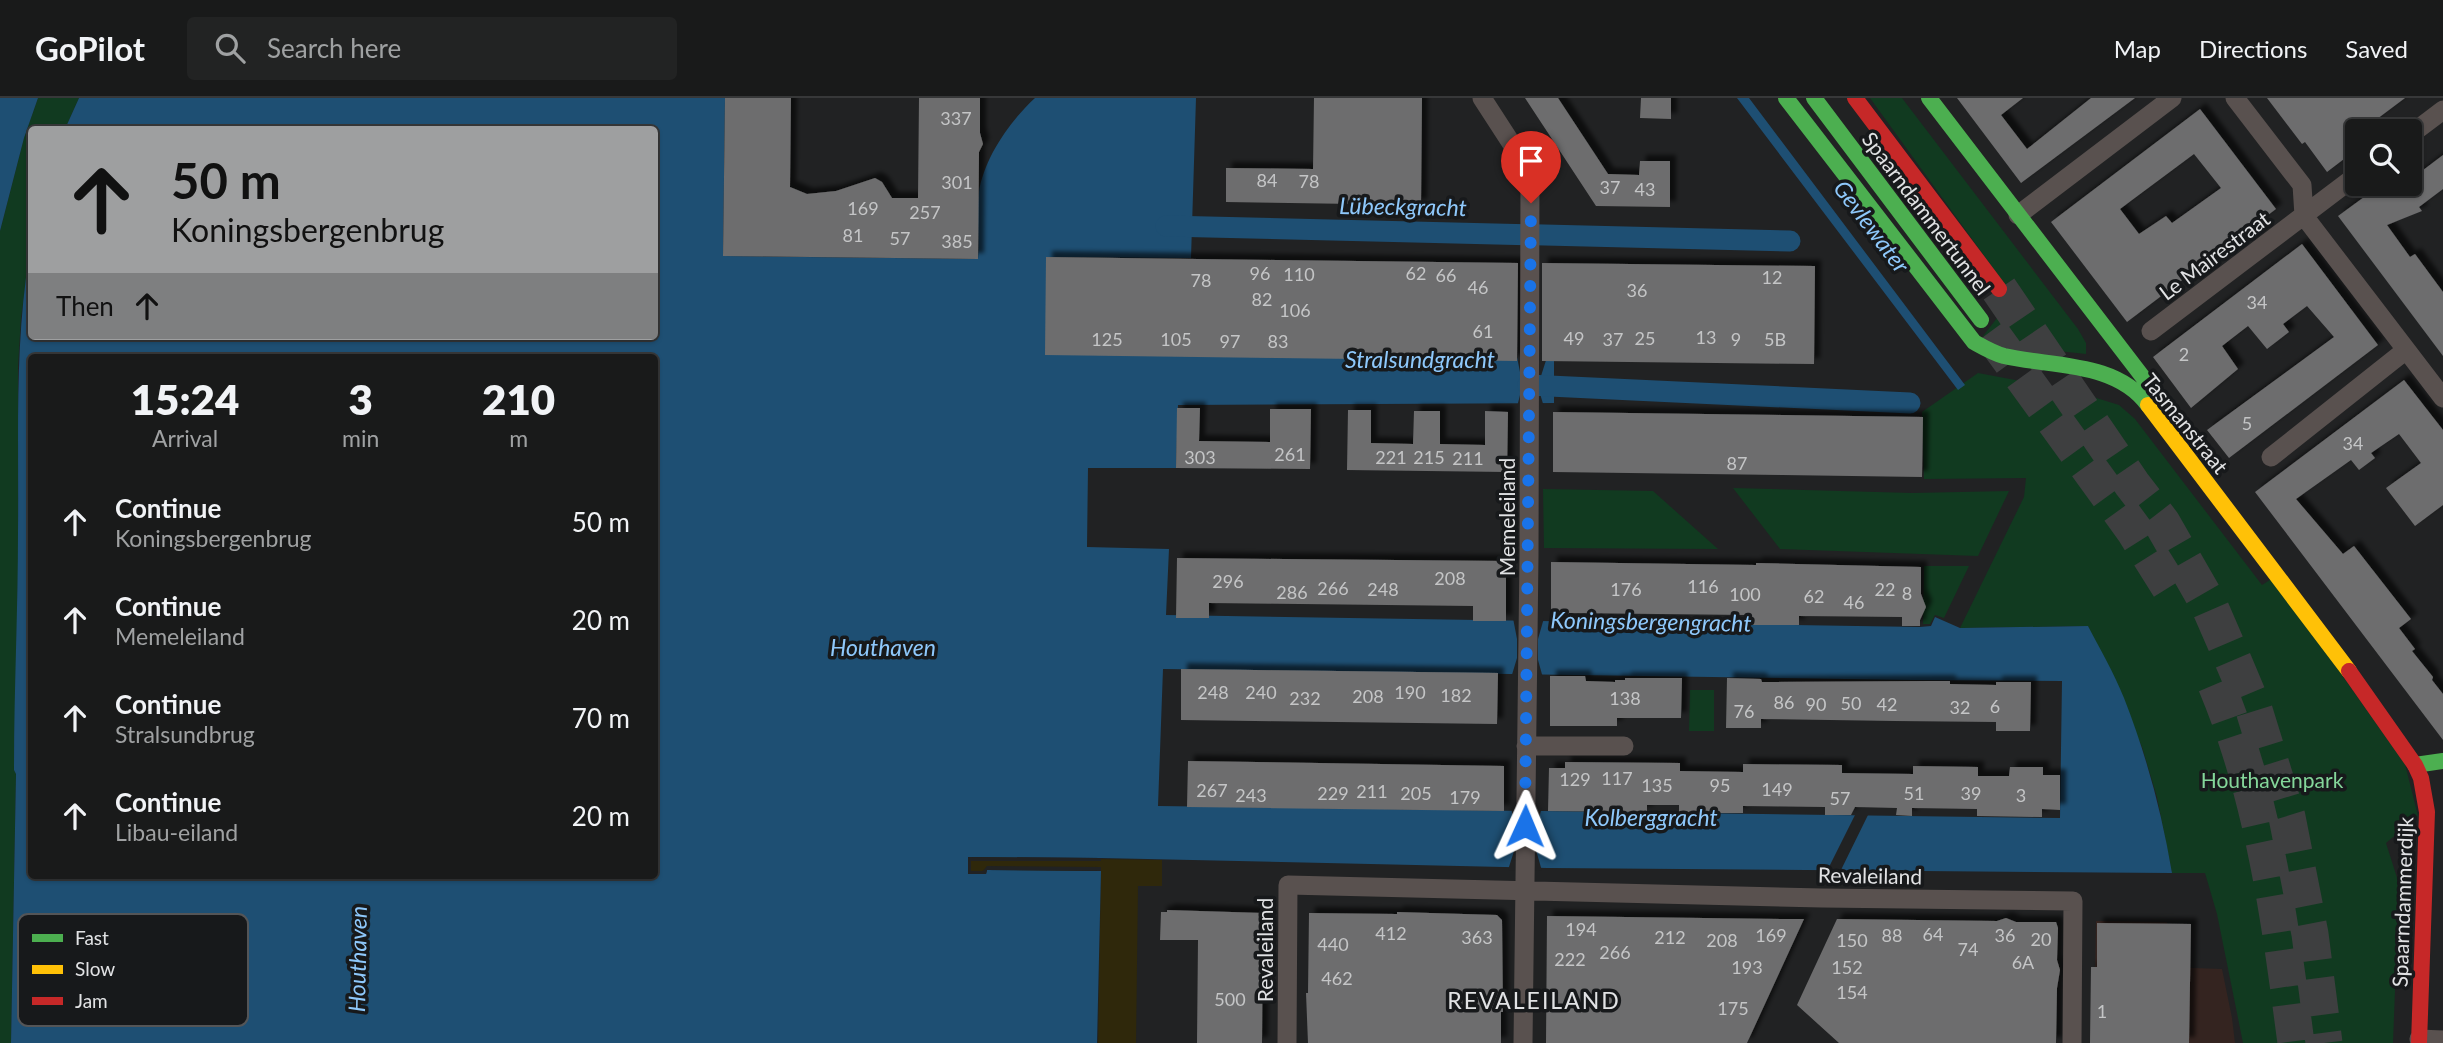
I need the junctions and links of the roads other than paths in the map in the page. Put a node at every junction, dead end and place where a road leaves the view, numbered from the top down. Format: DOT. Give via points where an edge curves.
graph roads {
  1 [pos="1482,98"];
  2 [pos="1786,98"];
  3 [pos="1814,98"];
  4 [pos="1856,98"];
  5 [pos="1929,98"];
  6 [pos="2172,98"];
  7 [pos="2235,98"];
  8 [pos="2443,110"];
  9 [pos="2422,126"];
  10 [pos="2345,184"];
  11 [pos="2018,215"];
  12 [pos="2304,216"];
  13 [pos="1999,289"];
  14 [pos="1981,320"];
  15 [pos="2151,331"];
  16 [pos="2406,351"];
  17 [pos="2443,398"];
  18 [pos="2271,457"];
  19 [pos="2412,733"];
  20 [pos="1526,746"];
  21 [pos="1624,746"];
  22 [pos="2434,759"];
  23 [pos="2415,765"];
  24 [pos="2440,782"];
  25 [pos="2442,800"];
  26 [pos="2427,812"];
  27 [pos="2442,854"];
  28 [pos="1525,881"];
  29 [pos="2437,999"];
  30 [pos="2430,1041"];
  31 [pos="1287,1043"];
  32 [pos="1523,1043"];
  33 [pos="2071,1043"];
  1 -- 20 [label="street, Memeleiland" via="1530,172"];
  2 -- 23 [label="main road, Tasmanstraat" via="1974,342 2000,355 2109,374 2142,397"];
  3 -- 14 [label="main road, Spaarndammertunnel"];
  4 -- 13 [label="main road, Spaarndammertunnel"];
  5 -- 11 [label="main road, Tasmanstraat"];
  6 -- 11 [label="street"];
  7 -- 12 [label="street" via="2302,185"];
  8 -- 9 [label="street"];
  10 -- 12 [label="street, Le Mairestraat"];
  11 -- 19 [label="main road, Tasmanstraat"];
  12 -- 15 [label="street, Le Mairestraat"];
  12 -- 16 [label="street"];
  16 -- 17 [label="street"];
  16 -- 18 [label="street"];
  20 -- 21 [label="street"];
  20 -- 28 [label="street, Memeleiland"];
  22 -- 23 [label="main road"];
  22 -- 24 [label="main road"];
  23 -- 26 [label="main road, Spaarndammerdijk"];
  25 -- 26 [label="main road"];
  25 -- 27 [label="main road, Spaarndammerdijk"];
  26 -- 30 [label="main road, Spaarndammerdijk"];
  28 -- 31 [label="street, Revaleiland" via="1288,884"];
  28 -- 32 [label="street"];
  28 -- 33 [label="street, Revaleiland" via="1822,898 2073,901"];
  29 -- 30 [label="main road, Spaarndammerdijk"];
}
